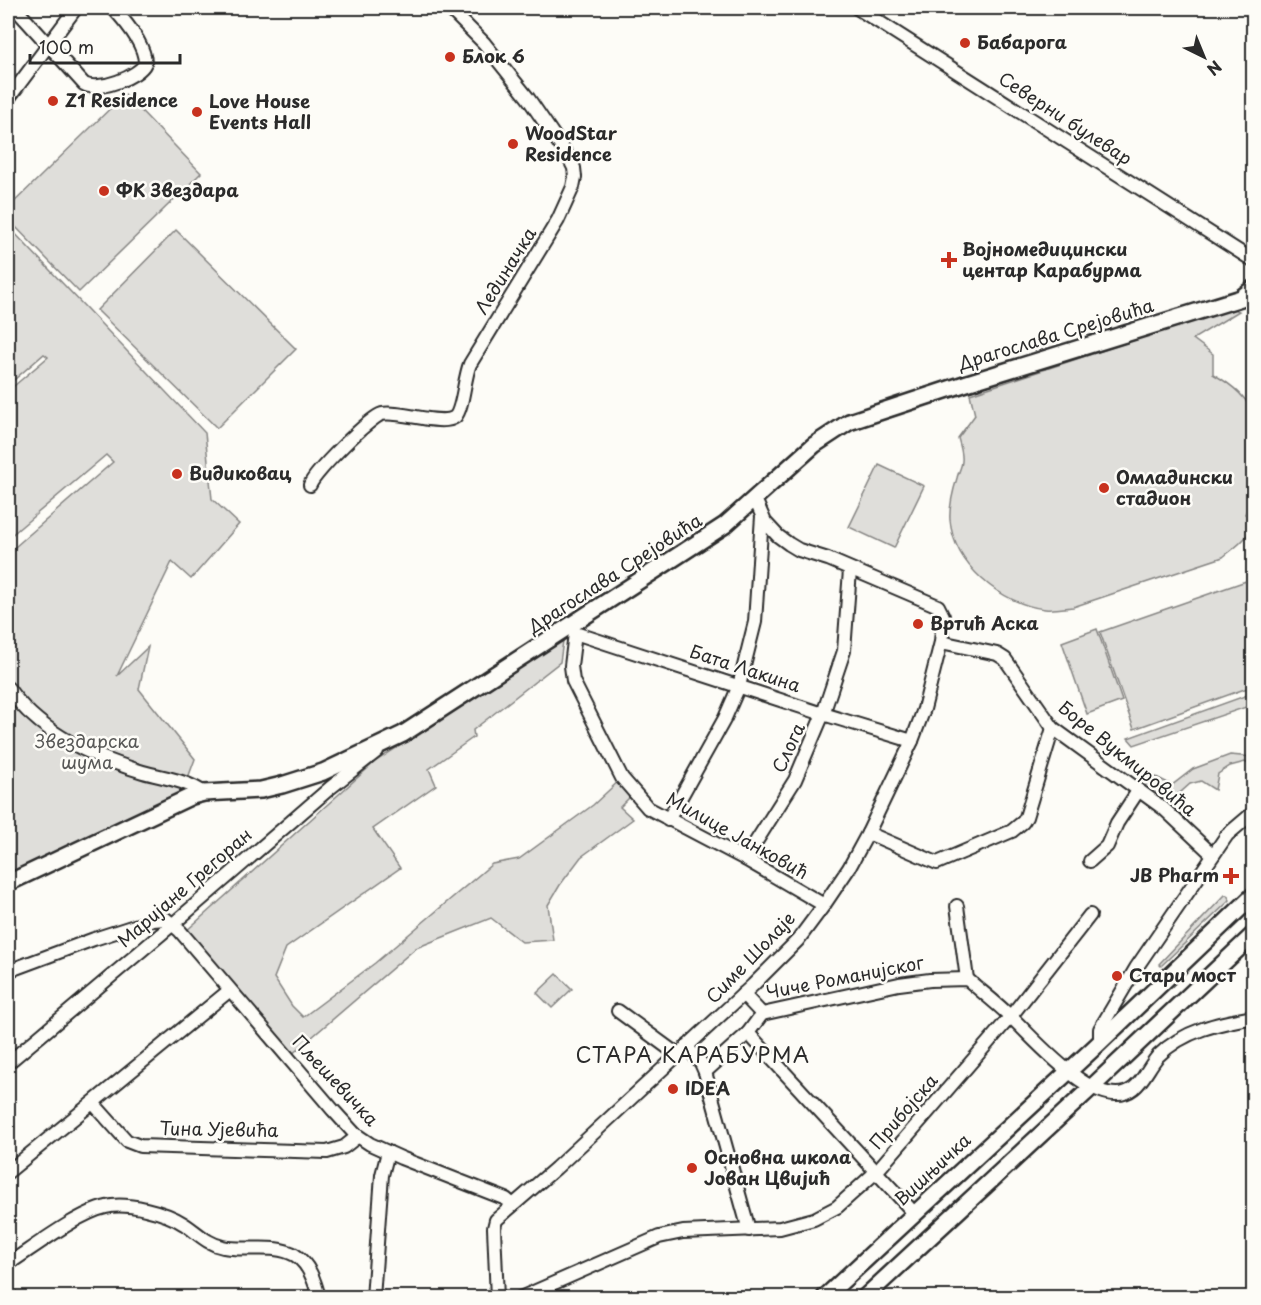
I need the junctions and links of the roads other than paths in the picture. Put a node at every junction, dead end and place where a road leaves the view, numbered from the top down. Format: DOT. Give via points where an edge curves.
graph roads {
  1 [pos="15,8"];
  2 [pos="76,8"];
  3 [pos="113,8"];
  4 [pos="449,8"];
  5 [pos="857,8"];
  6 [pos="49,44"];
  7 [pos="8,99"];
  8 [pos="1254,261"];
  9 [pos="1250,295"];
  10 [pos="310,484"];
  11 [pos="755,499"];
  12 [pos="762,516"];
  13 [pos="850,570"];
  14 [pos="573,629"];
  15 [pos="941,642"];
  16 [pos="739,686"];
  17 [pos="8,688"];
  18 [pos="823,714"];
  19 [pos="1053,728"];
  20 [pos="912,741"];
  21 [pos="388,743"];
  22 [pos="1138,791"];
  23 [pos="204,793"];
  24 [pos="1254,812"];
  25 [pos="668,820"];
  26 [pos="868,834"];
  27 [pos="1213,855"];
  28 [pos="745,859"];
  29 [pos="1090,861"];
  30 [pos="8,883"];
  31 [pos="1254,895"];
  32 [pos="824,905"];
  33 [pos="957,906"];
  34 [pos="1090,915"];
  35 [pos="173,924"];
  36 [pos="1254,934"];
  37 [pos="8,971"];
  38 [pos="968,979"];
  39 [pos="230,990"];
  40 [pos="743,994"];
  41 [pos="618,1011"];
  42 [pos="762,1014"];
  43 [pos="1011,1016"];
  44 [pos="1254,1017"];
  45 [pos="748,1033"];
  46 [pos="1102,1041"];
  47 [pos="683,1051"];
  48 [pos="8,1063"];
  49 [pos="705,1072"];
  50 [pos="1069,1072"];
  51 [pos="1092,1087"];
  52 [pos="93,1103"];
  53 [pos="358,1136"];
  54 [pos="388,1152"];
  55 [pos="8,1172"];
  56 [pos="876,1172"];
  57 [pos="512,1204"];
  58 [pos="915,1214"];
  59 [pos="749,1230"];
  60 [pos="8,1264"];
  61 [pos="8,1292"];
  62 [pos="11,1298"];
  63 [pos="319,1298"];
  64 [pos="373,1298"];
  65 [pos="497,1298"];
  66 [pos="520,1298"];
  67 [pos="824,1298"];
  68 [pos="864,1298"];
  1 -- 6 [label="street"];
  2 -- 6 [label="street"];
  3 -- 6 [label="street" via="131,29 145,59 138,72 101,86 87,86"];
  4 -- 10 [label="street, Лединачка" via="499,59 553,134 574,168 573,188 558,220 470,364 458,413 450,419 434,420 379,415 322,466"];
  5 -- 8 [label="street, Северни булевар"];
  6 -- 7 [label="street"];
  9 -- 11 [label="main road, Драгослава Срејовића" via="849,422 814,445"];
  11 -- 12 [label="street"];
  11 -- 14 [label="main road, Драгослава Срејовића" via="725,525"];
  12 -- 13 [label="street" via="789,544"];
  12 -- 16 [label="street" via="755,622"];
  13 -- 15 [label="street" via="938,606 943,616"];
  13 -- 18 [label="street, Слога" via="844,651"];
  14 -- 16 [label="street, Бата Лакина"];
  14 -- 21 [label="main road, Драгослава Срејовића"];
  14 -- 25 [label="street, Милице Јанковић" via="571,674 582,699 622,777 648,808"];
  15 -- 19 [label="street, Боре Вукмировића" via="1005,659"];
  15 -- 20 [label="street, Симе Шолаје"];
  16 -- 18 [label="street, Бата Лакина"];
  16 -- 25 [label="street"];
  17 -- 23 [label="street" via="32,717 69,741 113,762 187,783"];
  18 -- 20 [label="street, Бата Лакина"];
  18 -- 28 [label="street, Слога" via="795,780"];
  19 -- 22 [label="street, Боре Вукмировића"];
  19 -- 26 [label="street" via="1026,817 1012,831 937,863"];
  20 -- 26 [label="street, Симе Шолаје"];
  21 -- 23 [label="main road, Драгослава Срејовића" via="323,772 282,785"];
  21 -- 35 [label="street, Маријане Грегоран"];
  22 -- 27 [label="street, Боре Вукмировића" via="1171,815"];
  22 -- 29 [label="street" via="1107,846"];
  23 -- 30 [label="main road, Драгослава Срејовића" via="160,809"];
  24 -- 27 [label="street" via="1235,826"];
  25 -- 28 [label="street, Милице Јанковић"];
  26 -- 32 [label="street, Симе Шолаје"];
  27 -- 46 [label="street" via="1136,968 1100,1029"];
  28 -- 32 [label="street, Милице Јанковић"];
  31 -- 46 [label="main road, Вишњичка"];
  32 -- 40 [label="street, Симе Шолаје" via="798,939"];
  33 -- 38 [label="street"];
  34 -- 43 [label="street, Прибојска"];
  35 -- 37 [label="street" via="166,919 153,920"];
  35 -- 39 [label="street, Пљешевичка"];
  35 -- 48 [label="street, Маријане Грегоран"];
  36 -- 51 [label="main road"];
  38 -- 42 [label="street, Чиче Романијског" via="898,984"];
  38 -- 43 [label="street"];
  39 -- 52 [label="street"];
  39 -- 53 [label="street, Пљешевичка"];
  40 -- 42 [label="street, Чиче Романијског"];
  40 -- 47 [label="street, Симе Шолаје"];
  41 -- 47 [label="street"];
  42 -- 45 [label="street"];
  43 -- 50 [label="street"];
  43 -- 56 [label="street, Прибојска"];
  44 -- 51 [label="street" via="1224,1022 1178,1040 1159,1055 1128,1092 1114,1095"];
  45 -- 49 [label="street"];
  45 -- 56 [label="street"];
  46 -- 50 [label="main road, Вишњичка"];
  47 -- 49 [label="street" via="701,1063"];
  47 -- 57 [label="street, Симе Шолаје"];
  49 -- 59 [label="street"];
  50 -- 51 [label="street"];
  50 -- 58 [label="main road, Вишњичка"];
  51 -- 68 [label="main road"];
  52 -- 53 [label="street, Тина Ујевића" via="125,1140 140,1146 327,1152 344,1147"];
  52 -- 55 [label="street"];
  53 -- 54 [label="street, Пљешевичка"];
  54 -- 57 [label="street, Пљешевичка"];
  54 -- 64 [label="street" via="382,1176"];
  56 -- 58 [label="street"];
  56 -- 59 [label="street, Прибојска" via="826,1215 780,1228"];
  57 -- 65 [label="street, Симе Шолаје" via="494,1225"];
  58 -- 67 [label="main road, Вишњичка"];
  59 -- 66 [label="street, Прибојска" via="682,1232 659,1237"];
  60 -- 63 [label="street" via="90,1212 127,1206 177,1219 222,1247 292,1254 307,1267"];
  61 -- 62 [label="street"];
}
